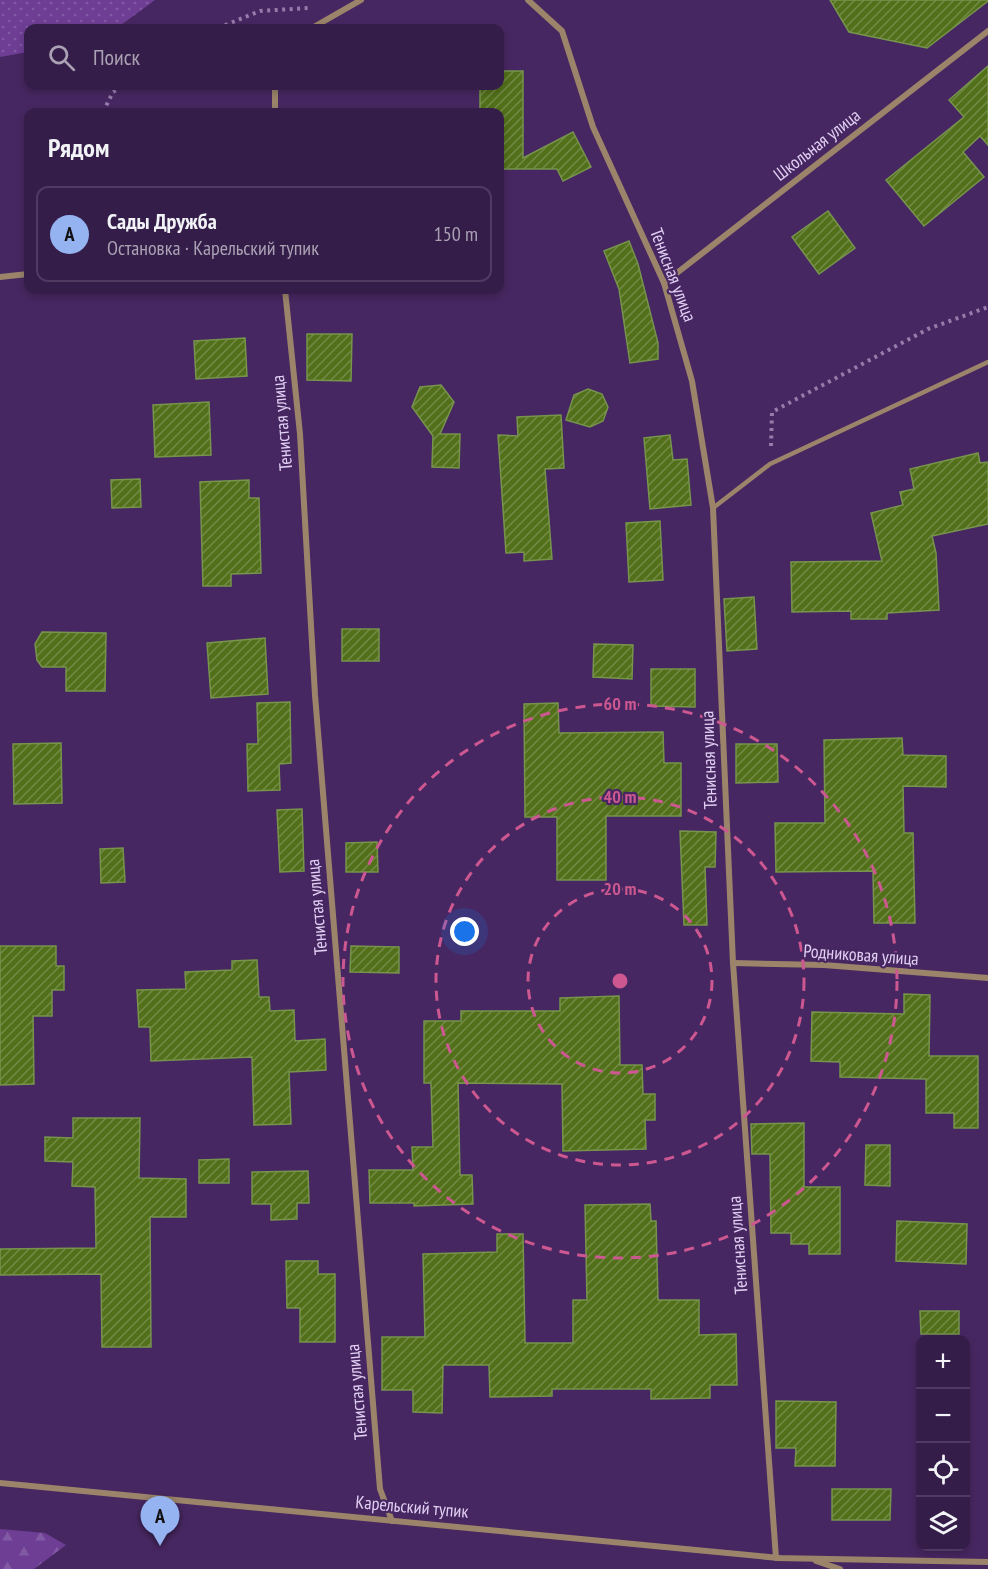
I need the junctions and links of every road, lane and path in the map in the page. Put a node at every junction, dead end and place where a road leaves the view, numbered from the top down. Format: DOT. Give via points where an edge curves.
graph roads {
  1 [pos="361,0"];
  2 [pos="528,0"];
  3 [pos="319,8"];
  4 [pos="228,24"];
  5 [pos="319,24"];
  6 [pos="988,31"];
  7 [pos="116,90"];
  8 [pos="275,90"];
  9 [pos="105,108"];
  10 [pos="275,108"];
  11 [pos="24,275"];
  12 [pos="0,278"];
  13 [pos="664,283"];
  14 [pos="285,294"];
  15 [pos="988,307"];
  16 [pos="988,362"];
  17 [pos="770,464"];
  18 [pos="713,508"];
  19 [pos="733,963"];
  20 [pos="988,978"];
  21 [pos="0,1483"];
  22 [pos="392,1521"];
  23 [pos="777,1558"];
  24 [pos="988,1562"];
  25 [pos="840,1569"];
  1 -- 5 [label="street"];
  2 -- 13 [label="street, Тенисная улица" via="562,30 593,127"];
  3 -- 4 [label="path" via="260,11"];
  6 -- 13 [label="street, Школьная улица"];
  7 -- 9 [label="path"];
  8 -- 10 [label="street"];
  11 -- 12 [label="street"];
  13 -- 18 [label="street, Тенисная улица" via="692,381"];
  14 -- 22 [label="street, Тенистая улица" via="300,434 316,707 380,1489"];
  15 -- 17 [label="path" via="928,329 772,411"];
  16 -- 17 [label="lane"];
  17 -- 18 [label="lane"];
  18 -- 19 [label="street, Тенисная улица"];
  19 -- 20 [label="street, Родниковая улица" via="824,965"];
  19 -- 23 [label="street, Тенисная улица"];
  21 -- 22 [label="street, Карельский тупик"];
  22 -- 23 [label="street, Карельский тупик"];
  23 -- 24 [label="street"];
  23 -- 25 [label="street, Карельский тупик" via="821,1562"];
}
